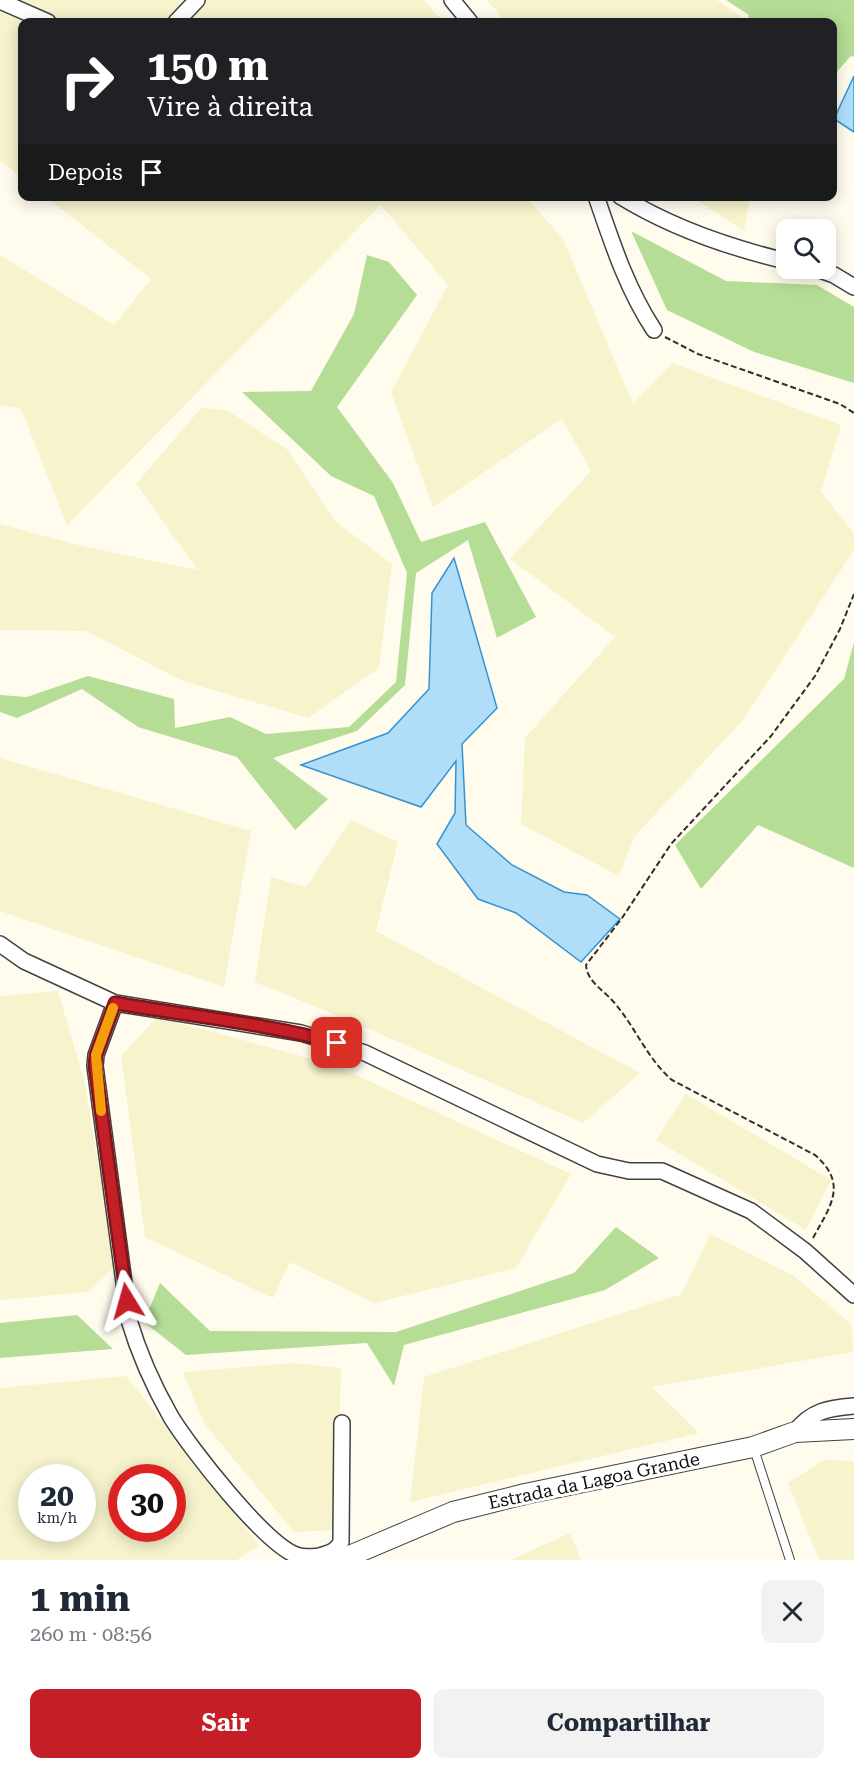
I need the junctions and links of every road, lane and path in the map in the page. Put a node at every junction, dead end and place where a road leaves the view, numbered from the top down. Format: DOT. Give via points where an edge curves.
graph roads {
  1 [pos="197,0"];
  2 [pos="452,0"];
  3 [pos="0,1"];
  4 [pos="39,18"];
  5 [pos="180,18"];
  6 [pos="467,18"];
  7 [pos="598,201"];
  8 [pos="629,201"];
  9 [pos="776,259"];
  10 [pos="836,276"];
  11 [pos="854,287"];
  12 [pos="654,330"];
  13 [pos="854,413"];
  14 [pos="854,594"];
  15 [pos="0,944"];
  16 [pos="115,1003"];
  17 [pos="805,1251"];
  18 [pos="854,1294"];
  19 [pos="854,1406"];
  20 [pos="342,1423"];
  21 [pos="854,1429"];
  22 [pos="795,1432"];
  23 [pos="753,1447"];
  24 [pos="340,1560"];
  25 [pos="790,1560"];
  1 -- 5 [label="street"];
  2 -- 6 [label="street"];
  3 -- 4 [label="street"];
  7 -- 12 [label="street" via="619,263"];
  8 -- 9 [label="street" via="681,229"];
  10 -- 11 [label="street"];
  12 -- 13 [label="path" via="698,354 840,404"];
  14 -- 17 [label="path" via="815,676 771,736 671,844 586,965 590,978 624,1014 661,1071 815,1155 829,1167 834,1191 830,1209"];
  15 -- 16 [label="street" via="24,961"];
  16 -- 17 [label="street" via="301,1033 365,1053 597,1164 662,1171 698,1186 750,1211"];
  16 -- 20 [label="street" via="95,1066 111,1192 129,1320 170,1415 203,1464 255,1521 287,1550 306,1557 332,1552 341,1542"];
  17 -- 18 [label="street"];
  19 -- 22 [label="street" via="816,1412"];
  21 -- 22 [label="street, Estrada da Lagoa Grande"];
  22 -- 23 [label="street, Estrada da Lagoa Grande"];
  23 -- 24 [label="street, Estrada da Lagoa Grande" via="453,1512"];
  23 -- 25 [label="lane"];
}
